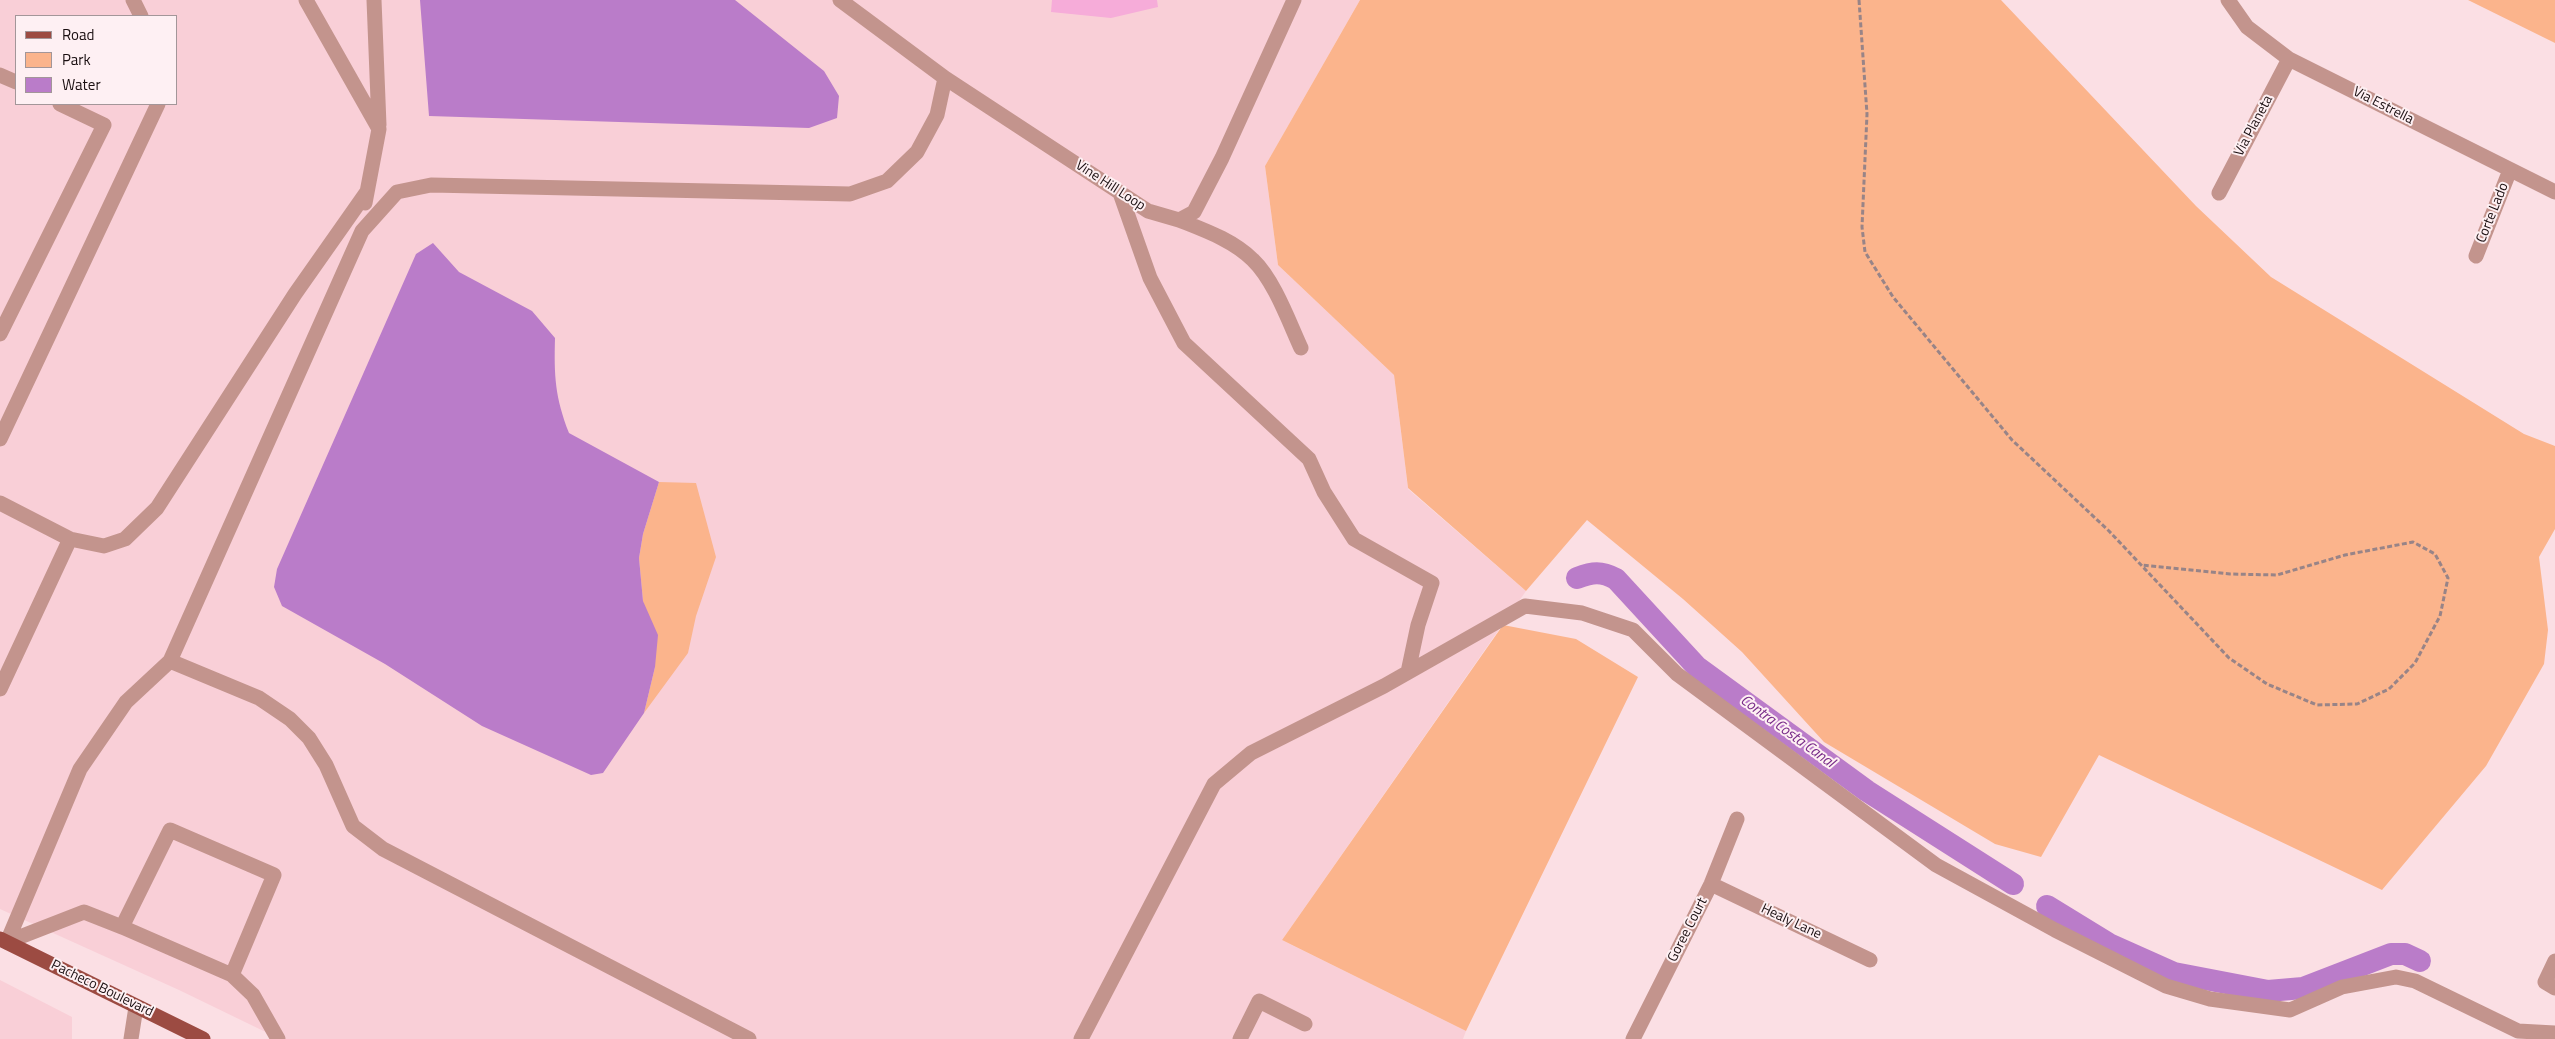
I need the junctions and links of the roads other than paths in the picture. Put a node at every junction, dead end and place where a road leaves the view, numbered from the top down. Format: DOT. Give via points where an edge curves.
graph roads {
  1 [pos="133,0"];
  2 [pos="306,0"];
  3 [pos="374,0"];
  4 [pos="840,0"];
  5 [pos="1294,0"];
  6 [pos="2228,0"];
  7 [pos="140,15"];
  8 [pos="2289,59"];
  9 [pos="0,75"];
  10 [pos="945,78"];
  11 [pos="15,82"];
  12 [pos="62,105"];
  13 [pos="158,105"];
  14 [pos="379,129"];
  15 [pos="2510,170"];
  16 [pos="2555,192"];
  17 [pos="366,193"];
  18 [pos="1120,193"];
  19 [pos="2220,193"];
  20 [pos="1179,220"];
  21 [pos="362,231"];
  22 [pos="2476,256"];
  23 [pos="0,334"];
  24 [pos="1301,348"];
  25 [pos="0,438"];
  26 [pos="0,502"];
  27 [pos="70,539"];
  28 [pos="170,661"];
  29 [pos="1408,672"];
  30 [pos="0,689"];
  31 [pos="1737,819"];
  32 [pos="1711,884"];
  33 [pos="122,926"];
  34 [pos="3,940"];
  35 [pos="1870,960"];
  36 [pos="2555,961"];
  37 [pos="232,975"];
  38 [pos="2555,988"];
  39 [pos="136,1007"];
  40 [pos="1305,1024"];
  41 [pos="2555,1033"];
  42 [pos="131,1039"];
  43 [pos="203,1039"];
  44 [pos="278,1039"];
  45 [pos="749,1039"];
  46 [pos="1081,1039"];
  47 [pos="1240,1039"];
  48 [pos="1633,1039"];
  1 -- 7 [label="street"];
  2 -- 14 [label="street"];
  3 -- 14 [label="street"];
  4 -- 10 [label="street, Vine Hill Loop"];
  5 -- 20 [label="street" via="1214,174 1194,212"];
  6 -- 8 [label="street, Via Estrella" via="2246,27"];
  8 -- 15 [label="street, Via Estrella"];
  8 -- 19 [label="street, Via Planeta"];
  9 -- 11 [label="street"];
  10 -- 18 [label="street, Vine Hill Loop"];
  10 -- 21 [label="street" via="936,114 917,152 887,181 850,194 431,185 397,192"];
  12 -- 23 [label="street" via="104,125"];
  13 -- 25 [label="street"];
  14 -- 17 [label="street"];
  15 -- 16 [label="street, Via Estrella"];
  15 -- 22 [label="street, Corte Lado"];
  17 -- 21 [label="street"];
  17 -- 27 [label="street" via="295,294 157,508 125,539 104,546"];
  18 -- 20 [label="street, Vine Hill Loop" via="1148,211"];
  18 -- 29 [label="street" via="1150,278 1184,343 1309,459 1324,492 1354,539 1432,583 1418,625"];
  20 -- 24 [label="street, Vine Hill Loop" via="1218,236 1254,260 1278,297"];
  21 -- 28 [label="street"];
  26 -- 27 [label="street"];
  27 -- 30 [label="street"];
  28 -- 34 [label="street" via="126,702 80,769"];
  28 -- 45 [label="street" via="259,698 290,719 309,738 326,765 353,826 383,849"];
  29 -- 41 [label="street" via="1525,606 1582,613 1633,630 1677,674 1936,865 2166,986 2210,998 2290,1010 2342,987 2396,977 2415,981 2518,1030"];
  29 -- 46 [label="street" via="1251,753 1214,784"];
  31 -- 32 [label="street, Goree Court"];
  32 -- 35 [label="street, Healy Lane"];
  32 -- 48 [label="street, Goree Court"];
  33 -- 34 [label="street" via="84,912"];
  33 -- 37 [label="street"];
  33 -- 37 [label="street" via="170,830 274,875"];
  34 -- 39 [label="main road, Pacheco Boulevard"];
  36 -- 38 [label="street" via="2545,982"];
  37 -- 44 [label="street" via="253,995"];
  39 -- 42 [label="street"];
  39 -- 43 [label="main road, Pacheco Boulevard"];
  40 -- 47 [label="street" via="1259,1001"];
}
